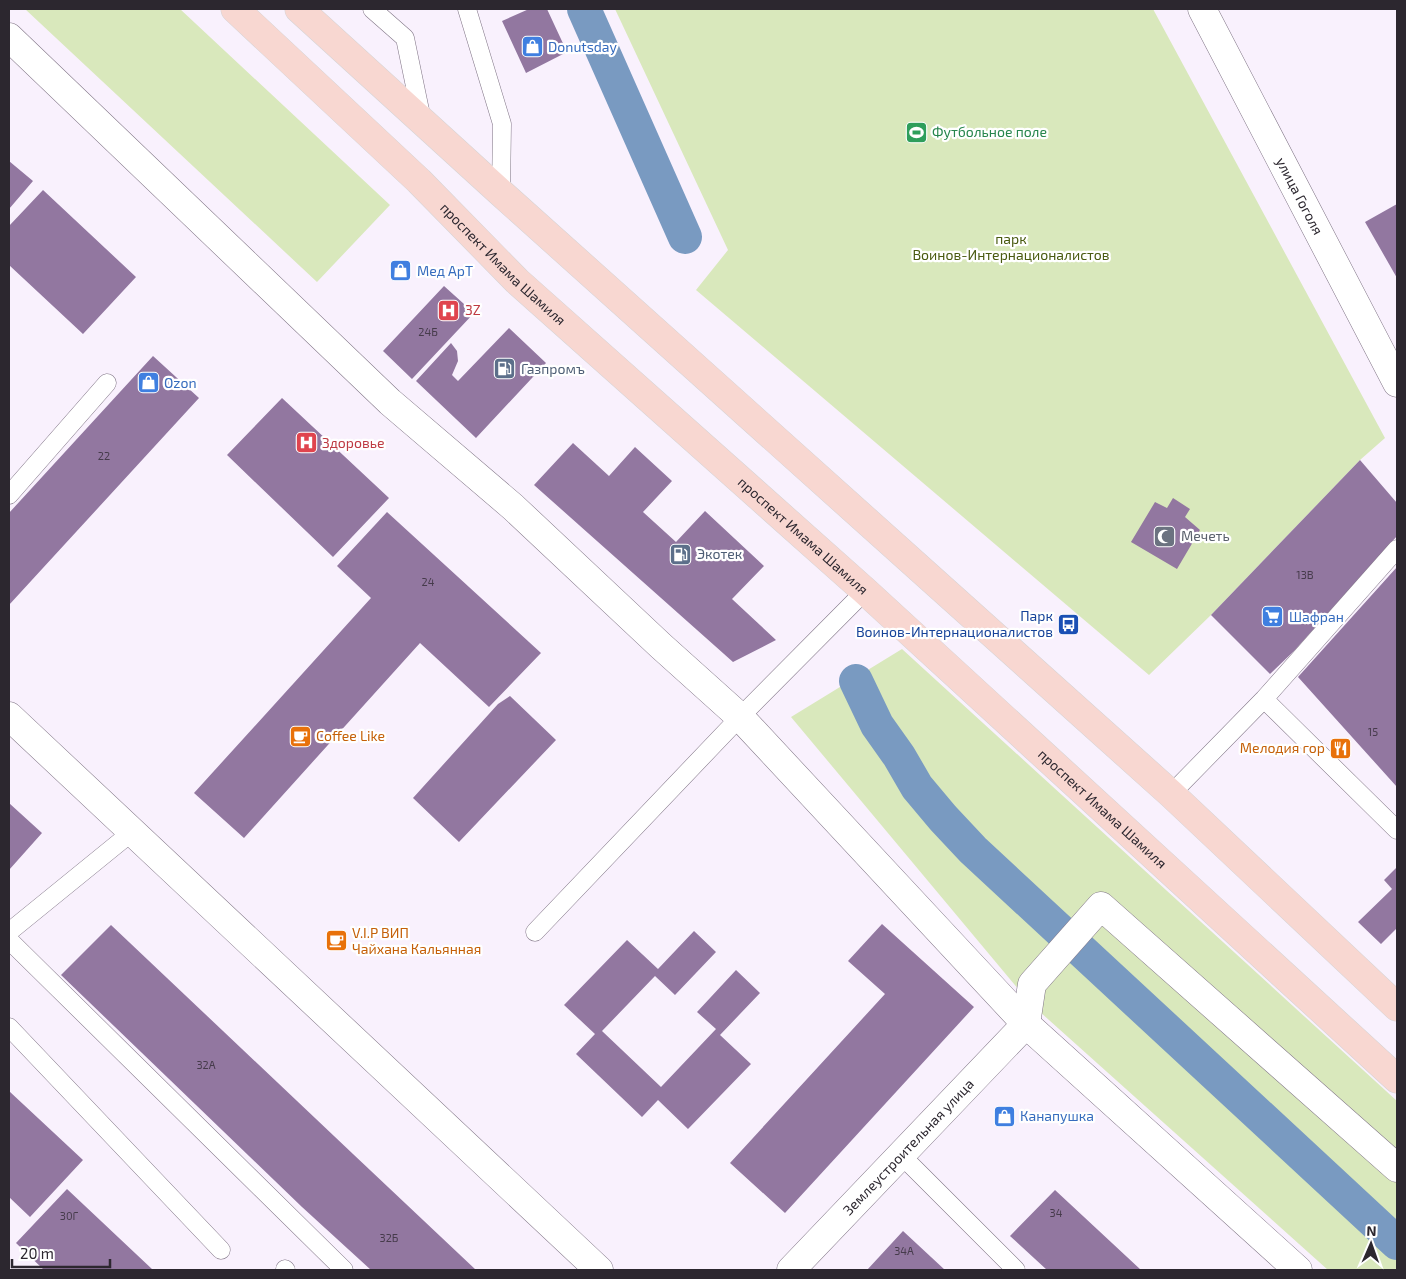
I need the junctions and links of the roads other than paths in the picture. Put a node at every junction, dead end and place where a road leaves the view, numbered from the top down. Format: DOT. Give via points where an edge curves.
graph roads {
  1 [pos="234,9"];
  2 [pos="299,9"];
  3 [pos="372,9"];
  4 [pos="467,9"];
  5 [pos="1202,9"];
  6 [pos="9,37"];
  7 [pos="422,121"];
  8 [pos="502,193"];
  9 [pos="107,383"];
  10 [pos="1397,383"];
  11 [pos="9,495"];
  12 [pos="1397,549"];
  13 [pos="864,591"];
  14 [pos="1264,699"];
  15 [pos="9,716"];
  16 [pos="740,717"];
  17 [pos="1171,794"];
  18 [pos="1397,830"];
  19 [pos="132,832"];
  20 [pos="9,932"];
  21 [pos="535,932"];
  22 [pos="9,940"];
  23 [pos="1397,1007"];
  24 [pos="1026,1024"];
  25 [pos="9,1027"];
  26 [pos="1397,1079"];
  27 [pos="901,1155"];
  28 [pos="1397,1168"];
  29 [pos="221,1250"];
  30 [pos="344,1270"];
  31 [pos="599,1270"];
  32 [pos="791,1270"];
  33 [pos="1016,1270"];
  34 [pos="1298,1270"];
  1 -- 13 [label="main road, проспект Имама Шамиля" via="420,181 518,281"];
  2 -- 7 [label="main road"];
  3 -- 7 [label="lane" via="406,38"];
  4 -- 8 [label="lane" via="502,124"];
  5 -- 10 [label="street, улица Гоголя"];
  6 -- 16 [label="street" via="390,402 513,507"];
  7 -- 8 [label="main road"];
  8 -- 17 [label="main road"];
  9 -- 11 [label="lane"];
  12 -- 14 [label="lane"];
  13 -- 16 [label="lane"];
  13 -- 26 [label="main road, проспект Имама Шамиля"];
  14 -- 17 [label="lane"];
  14 -- 18 [label="lane"];
  15 -- 19 [label="street"];
  16 -- 21 [label="lane"];
  16 -- 24 [label="street"];
  17 -- 23 [label="main road"];
  19 -- 20 [label="lane"];
  19 -- 31 [label="street"];
  22 -- 30 [label="lane"];
  24 -- 27 [label="street, Землеустроительная улица"];
  24 -- 28 [label="street" via="1032,984 1101,906"];
  24 -- 34 [label="street"];
  25 -- 29 [label="lane"];
  27 -- 32 [label="street, Землеустроительная улица"];
  27 -- 33 [label="lane"];
}
